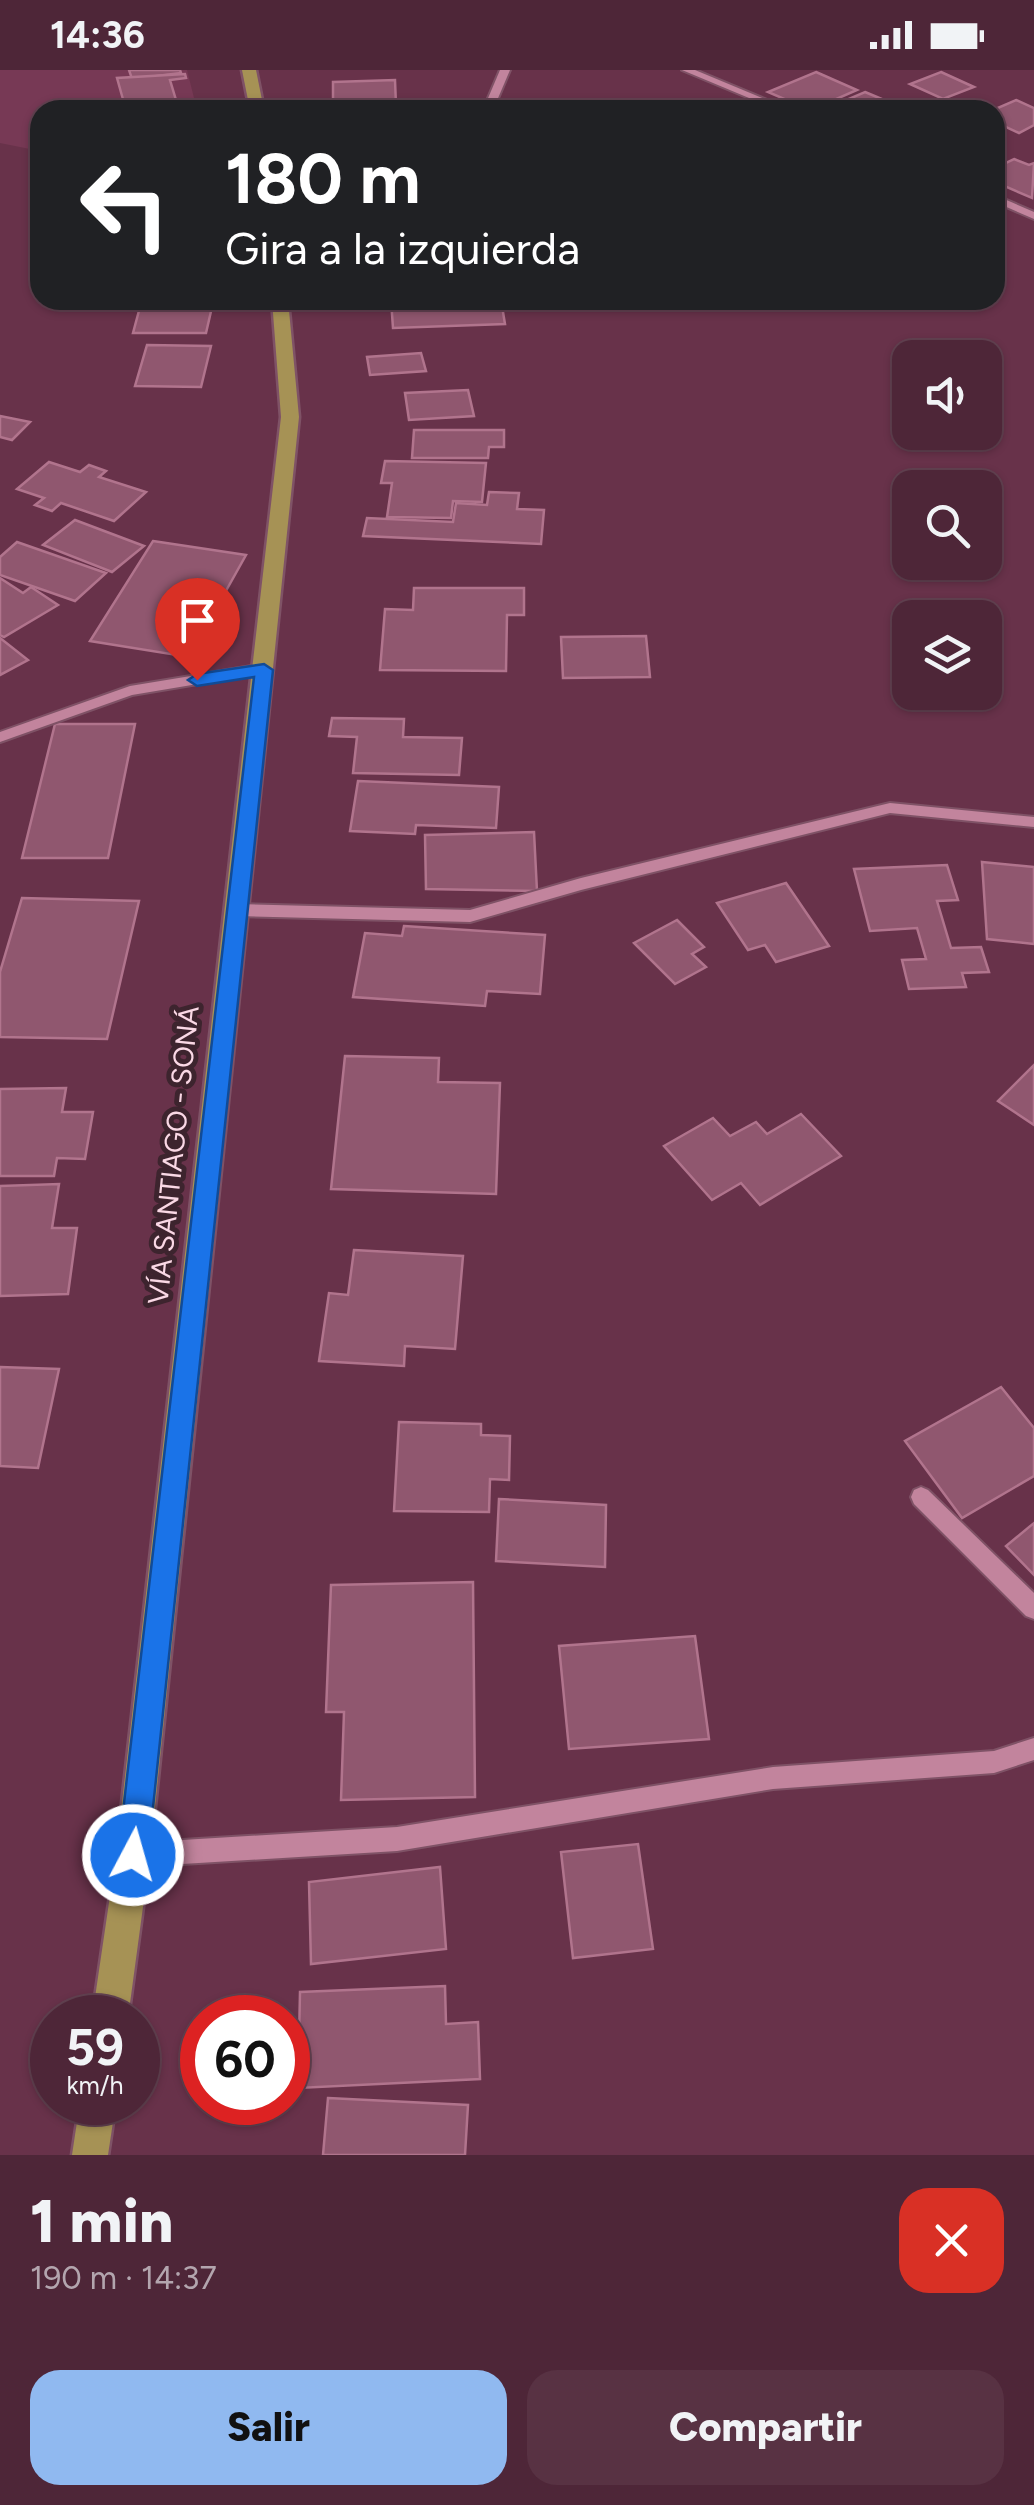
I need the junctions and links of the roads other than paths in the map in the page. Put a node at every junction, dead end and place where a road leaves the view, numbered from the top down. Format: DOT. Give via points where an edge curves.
graph roads {
  1 [pos="249,70"];
  2 [pos="505,70"];
  3 [pos="688,70"];
  4 [pos="255,100"];
  5 [pos="492,100"];
  6 [pos="762,100"];
  7 [pos="1005,203"];
  8 [pos="1034,216"];
  9 [pos="281,310"];
  10 [pos="264,670"];
  11 [pos="0,737"];
  12 [pos="1034,822"];
  13 [pos="238,910"];
  14 [pos="921,1498"];
  15 [pos="1034,1608"];
  16 [pos="1034,1748"];
  17 [pos="133,1855"];
  18 [pos="113,1995"];
  19 [pos="95,2125"];
  20 [pos="90,2155"];
  1 -- 4 [label="main road"];
  2 -- 5 [label="street"];
  3 -- 6 [label="street"];
  7 -- 8 [label="street"];
  9 -- 10 [label="main road, VÍA SANTIAGO - SONÁ" via="290,417"];
  10 -- 11 [label="street" via="130,691"];
  10 -- 13 [label="main road, VÍA SANTIAGO - SONÁ"];
  12 -- 13 [label="street" via="890,808 470,916"];
  13 -- 17 [label="main road, VÍA SANTIAGO - SONÁ"];
  14 -- 15 [label="street"];
  16 -- 17 [label="street" via="994,1762 774,1778 397,1839"];
  17 -- 18 [label="main road, VÍA SANTIAGO - SONÁ"];
  19 -- 20 [label="main road"];
}
